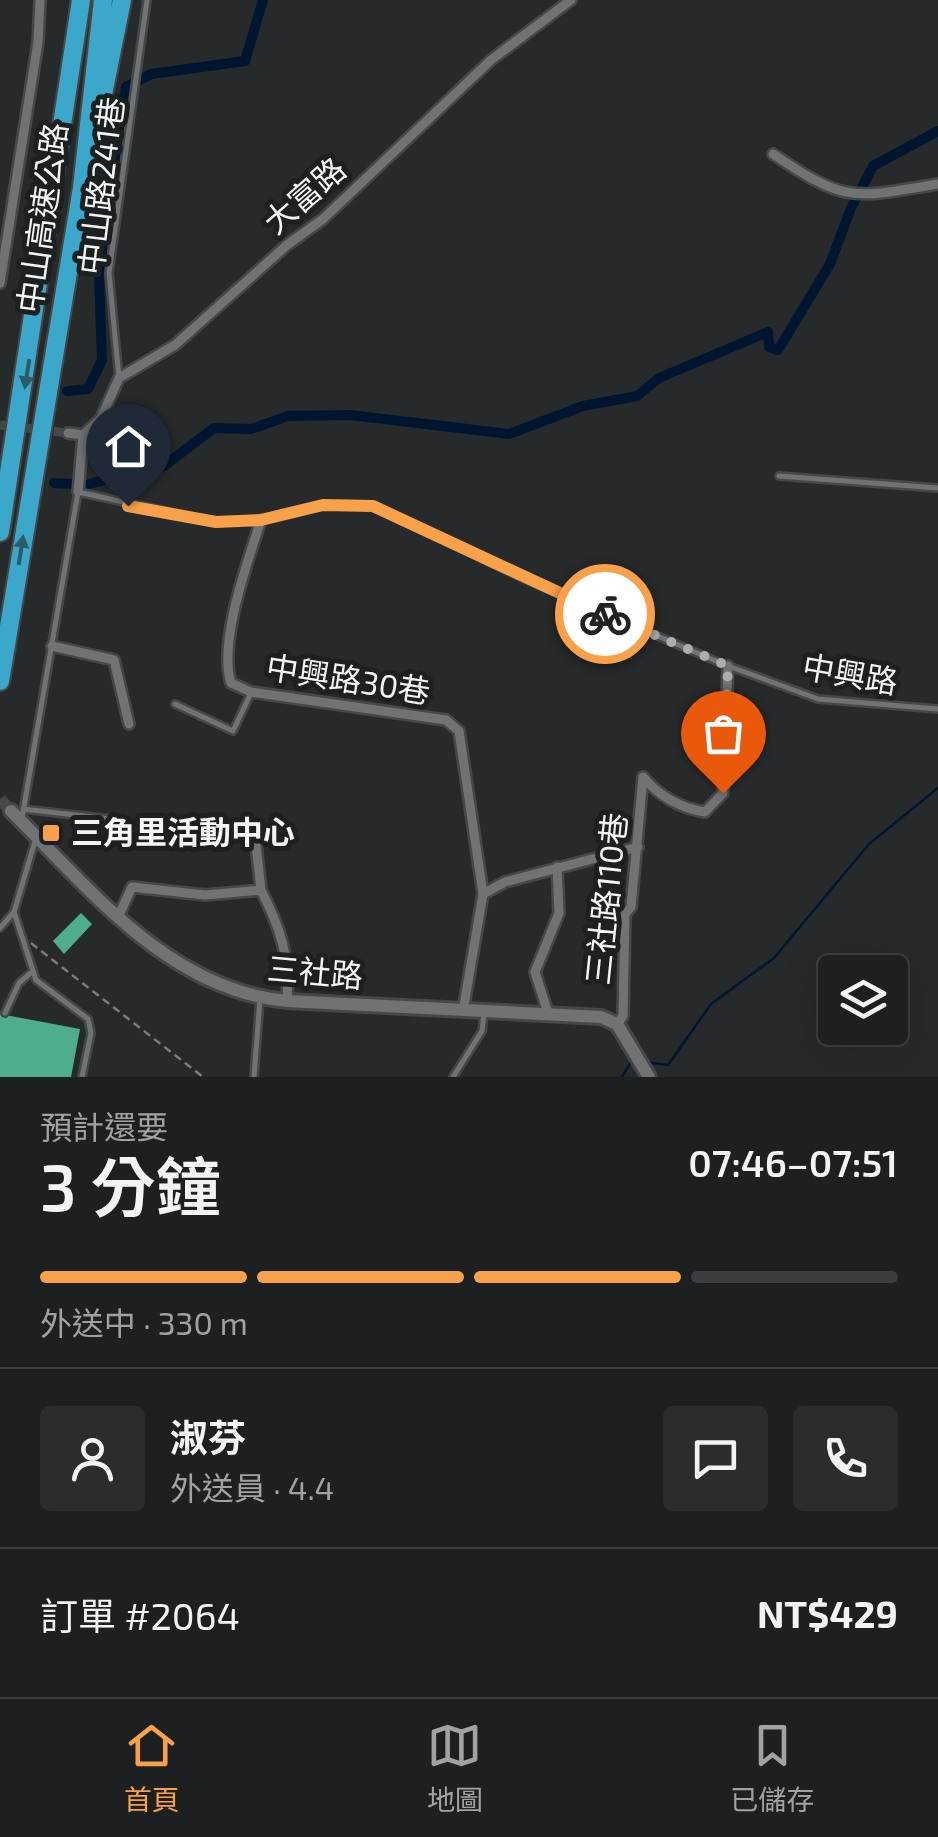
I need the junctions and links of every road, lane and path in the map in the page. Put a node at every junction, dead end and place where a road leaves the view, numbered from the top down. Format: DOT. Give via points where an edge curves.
graph roads {
  1 [pos="40,0"];
  2 [pos="81,0"];
  3 [pos="103,0"];
  4 [pos="122,0"];
  5 [pos="148,0"];
  6 [pos="571,0"];
  7 [pos="773,154"];
  8 [pos="938,184"];
  9 [pos="82,188"];
  10 [pos="0,283"];
  11 [pos="119,378"];
  12 [pos="68,433"];
  13 [pos="84,435"];
  14 [pos="780,476"];
  15 [pos="938,488"];
  16 [pos="78,492"];
  17 [pos="261,520"];
  18 [pos="0,532"];
  19 [pos="52,646"];
  20 [pos="728,666"];
  21 [pos="0,681"];
  22 [pos="252,692"];
  23 [pos="175,704"];
  24 [pos="938,708"];
  25 [pos="129,724"];
  26 [pos="19,814"];
  27 [pos="120,820"];
  28 [pos="38,835"];
  29 [pos="256,845"];
  30 [pos="638,847"];
  31 [pos="558,868"];
  32 [pos="261,890"];
  33 [pos="484,894"];
  34 [pos="14,912"];
  35 [pos="118,917"];
  36 [pos="0,928"];
  37 [pos="21,934"];
  38 [pos="32,971"];
  39 [pos="260,999"];
  40 [pos="287,1002"];
  41 [pos="463,1012"];
  42 [pos="5,1013"];
  43 [pos="484,1013"];
  44 [pos="548,1013"];
  45 [pos="617,1024"];
  46 [pos="643,1067"];
  47 [pos="82,1077"];
  48 [pos="203,1077"];
  49 [pos="254,1077"];
  50 [pos="453,1077"];
  1 -- 10 [label="street"];
  2 -- 18 [label="highway, 中山高速公路, one-way"];
  3 -- 9 [label="highway, 中山高速公路"];
  4 -- 9 [label="highway"];
  5 -- 11 [label="lane, 中山路241巷" via="110,273"];
  6 -- 11 [label="street, 大富路" via="491,60 323,219 175,345"];
  7 -- 8 [label="street" via="858,197"];
  21 -- 9 [label="highway, 中山高速公路, one-way"];
  11 -- 13 [label="street" via="101,418"];
  12 -- 13 [label="street"];
  13 -- 16 [label="street"];
  14 -- 15 [label="lane"];
  16 -- 17 [label="lane, 中興路" via="216,522"];
  16 -- 19 [label="lane"];
  17 -- 20 [label="lane, 中興路" via="323,505 373,506"];
  17 -- 22 [label="street, 中興路30巷" via="226,668 231,683"];
  19 -- 25 [label="street" via="114,660"];
  19 -- 26 [label="lane"];
  20 -- 24 [label="lane, 中興路" via="818,699"];
  20 -- 30 [label="street, 三社路110巷" via="723,793 706,812 690,810 643,777"];
  22 -- 23 [label="lane" via="233,731"];
  22 -- 33 [label="street, 中興路30巷" via="446,720 459,731"];
  26 -- 27 [label="lane"];
  26 -- 28 [label="street, 三社路"];
  28 -- 34 [label="lane"];
  28 -- 35 [label="street, 三社路"];
  29 -- 32 [label="street"];
  30 -- 31 [label="street"];
  30 -- 45 [label="street, 三社路110巷" via="625,914 624,1016"];
  31 -- 33 [label="street"];
  31 -- 44 [label="street" via="559,913 535,972"];
  32 -- 35 [label="street" via="205,895 132,887"];
  32 -- 40 [label="street" via="290,962"];
  33 -- 41 [label="street, 中興路30巷"];
  34 -- 36 [label="lane"];
  34 -- 37 [label="lane"];
  35 -- 39 [label="street, 三社路" via="164,956"];
  37 -- 38 [label="lane"];
  37 -- 48 [label="path"];
  38 -- 42 [label="lane" via="18,983"];
  38 -- 47 [label="lane" via="88,1019"];
  39 -- 40 [label="street, 三社路"];
  39 -- 49 [label="lane"];
  40 -- 41 [label="street, 三社路"];
  41 -- 43 [label="street, 三社路"];
  43 -- 44 [label="street, 三社路"];
  43 -- 50 [label="lane" via="482,1032"];
  44 -- 45 [label="street, 三社路"];
  45 -- 46 [label="street"];
}
